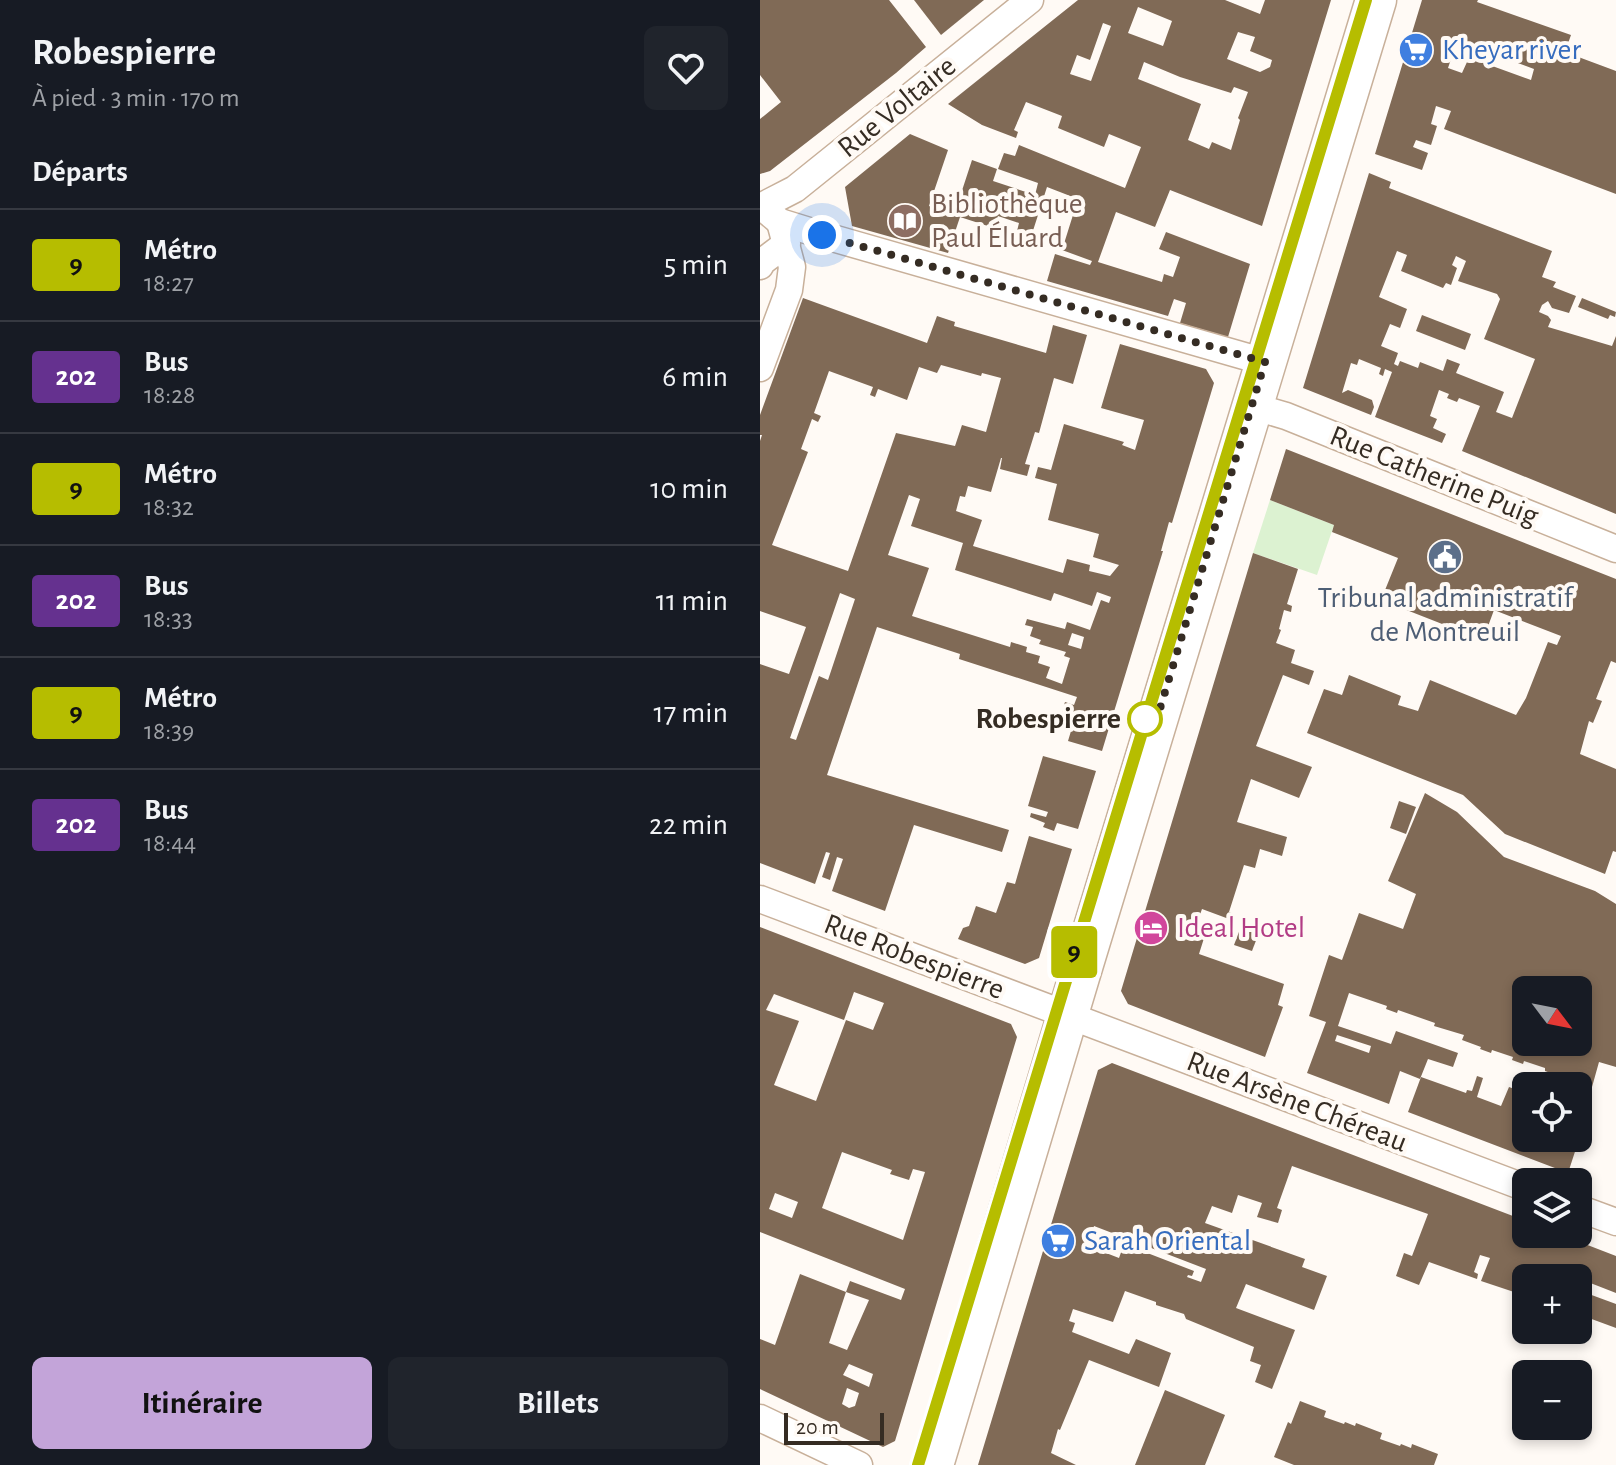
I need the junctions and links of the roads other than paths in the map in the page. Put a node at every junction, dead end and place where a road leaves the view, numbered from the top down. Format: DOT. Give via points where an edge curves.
graph roads {
  1 [pos="1030,0"];
  2 [pos="1376,0"];
  3 [pos="772,220"];
  4 [pos="760,266"];
  5 [pos="1265,362"];
  6 [pos="760,368"];
  7 [pos="1252,406"];
  8 [pos="1616,549"];
  9 [pos="760,899"];
  10 [pos="1068,1016"];
  11 [pos="1512,1183"];
  12 [pos="1592,1213"];
  13 [pos="1616,1222"];
  14 [pos="760,1418"];
  15 [pos="859,1465"];
  16 [pos="933,1465"];
  1 -- 3 [label="street, Rue Voltaire" via="795,189"];
  2 -- 5 [label="main road"];
  3 -- 4 [label="street, Rue Voltaire"];
  3 -- 5 [label="street"];
  3 -- 6 [label="street" via="792,267 789,290"];
  5 -- 7 [label="main road"];
  7 -- 8 [label="street, Rue Catherine Puig"];
  7 -- 10 [label="main road"];
  9 -- 10 [label="street, Rue Robespierre"];
  10 -- 11 [label="street, Rue Arsène Chéreau"];
  10 -- 16 [label="main road"];
  12 -- 13 [label="street"];
  14 -- 15 [label="street"];
}
